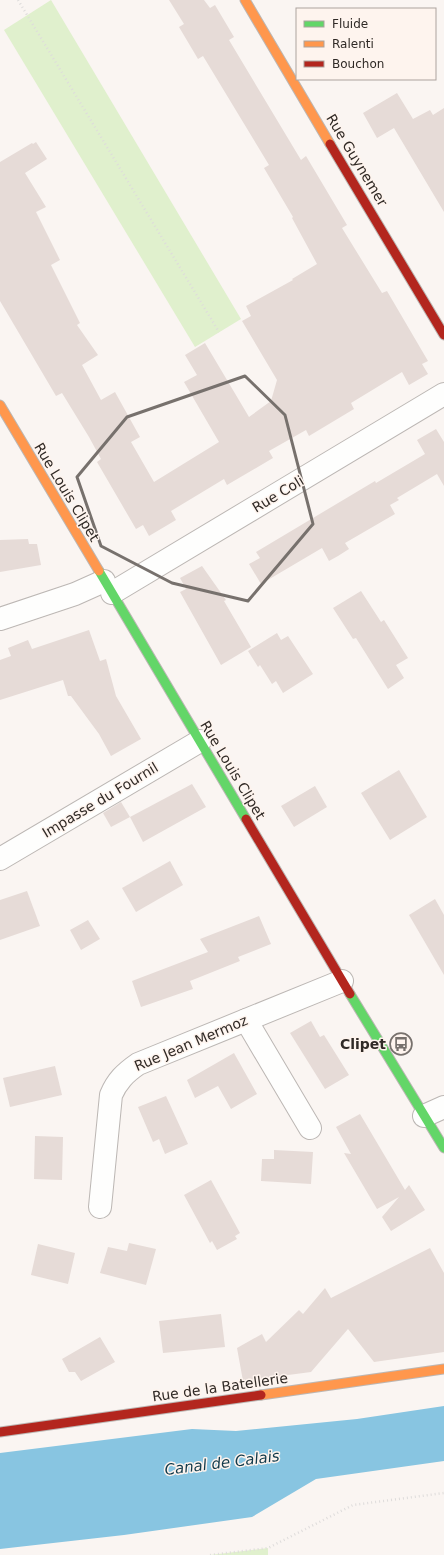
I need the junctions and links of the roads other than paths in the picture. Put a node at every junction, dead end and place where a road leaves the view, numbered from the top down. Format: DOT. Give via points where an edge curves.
graph roads {
  1 [pos="246,0"];
  2 [pos="444,335"];
  3 [pos="444,394"];
  4 [pos="0,405"];
  5 [pos="108,587"];
  6 [pos="0,619"];
  7 [pos="200,741"];
  8 [pos="0,859"];
  9 [pos="342,981"];
  10 [pos="246,1020"];
  11 [pos="444,1107"];
  12 [pos="424,1116"];
  13 [pos="310,1128"];
  14 [pos="444,1148"];
  15 [pos="100,1206"];
  16 [pos="444,1369"];
  17 [pos="0,1432"];
  1 -- 2 [label="street, Rue Guynemer"];
  3 -- 5 [label="street, Rue Coli"];
  4 -- 5 [label="street, Rue Louis Clipet"];
  5 -- 6 [label="street, Rue Coli" via="75,594"];
  5 -- 7 [label="street, Rue Louis Clipet"];
  7 -- 8 [label="street, Impasse du Fournil"];
  7 -- 9 [label="street, Rue Louis Clipet"];
  9 -- 10 [label="street, Rue Jean Mermoz"];
  9 -- 12 [label="street, Rue Louis Clipet"];
  10 -- 13 [label="street"];
  10 -- 15 [label="street, Rue Jean Mermoz" via="138,1064 121,1078 112,1095"];
  11 -- 12 [label="street"];
  12 -- 14 [label="street, Rue Louis Clipet"];
  16 -- 17 [label="street, Rue de la Batellerie"];
}
